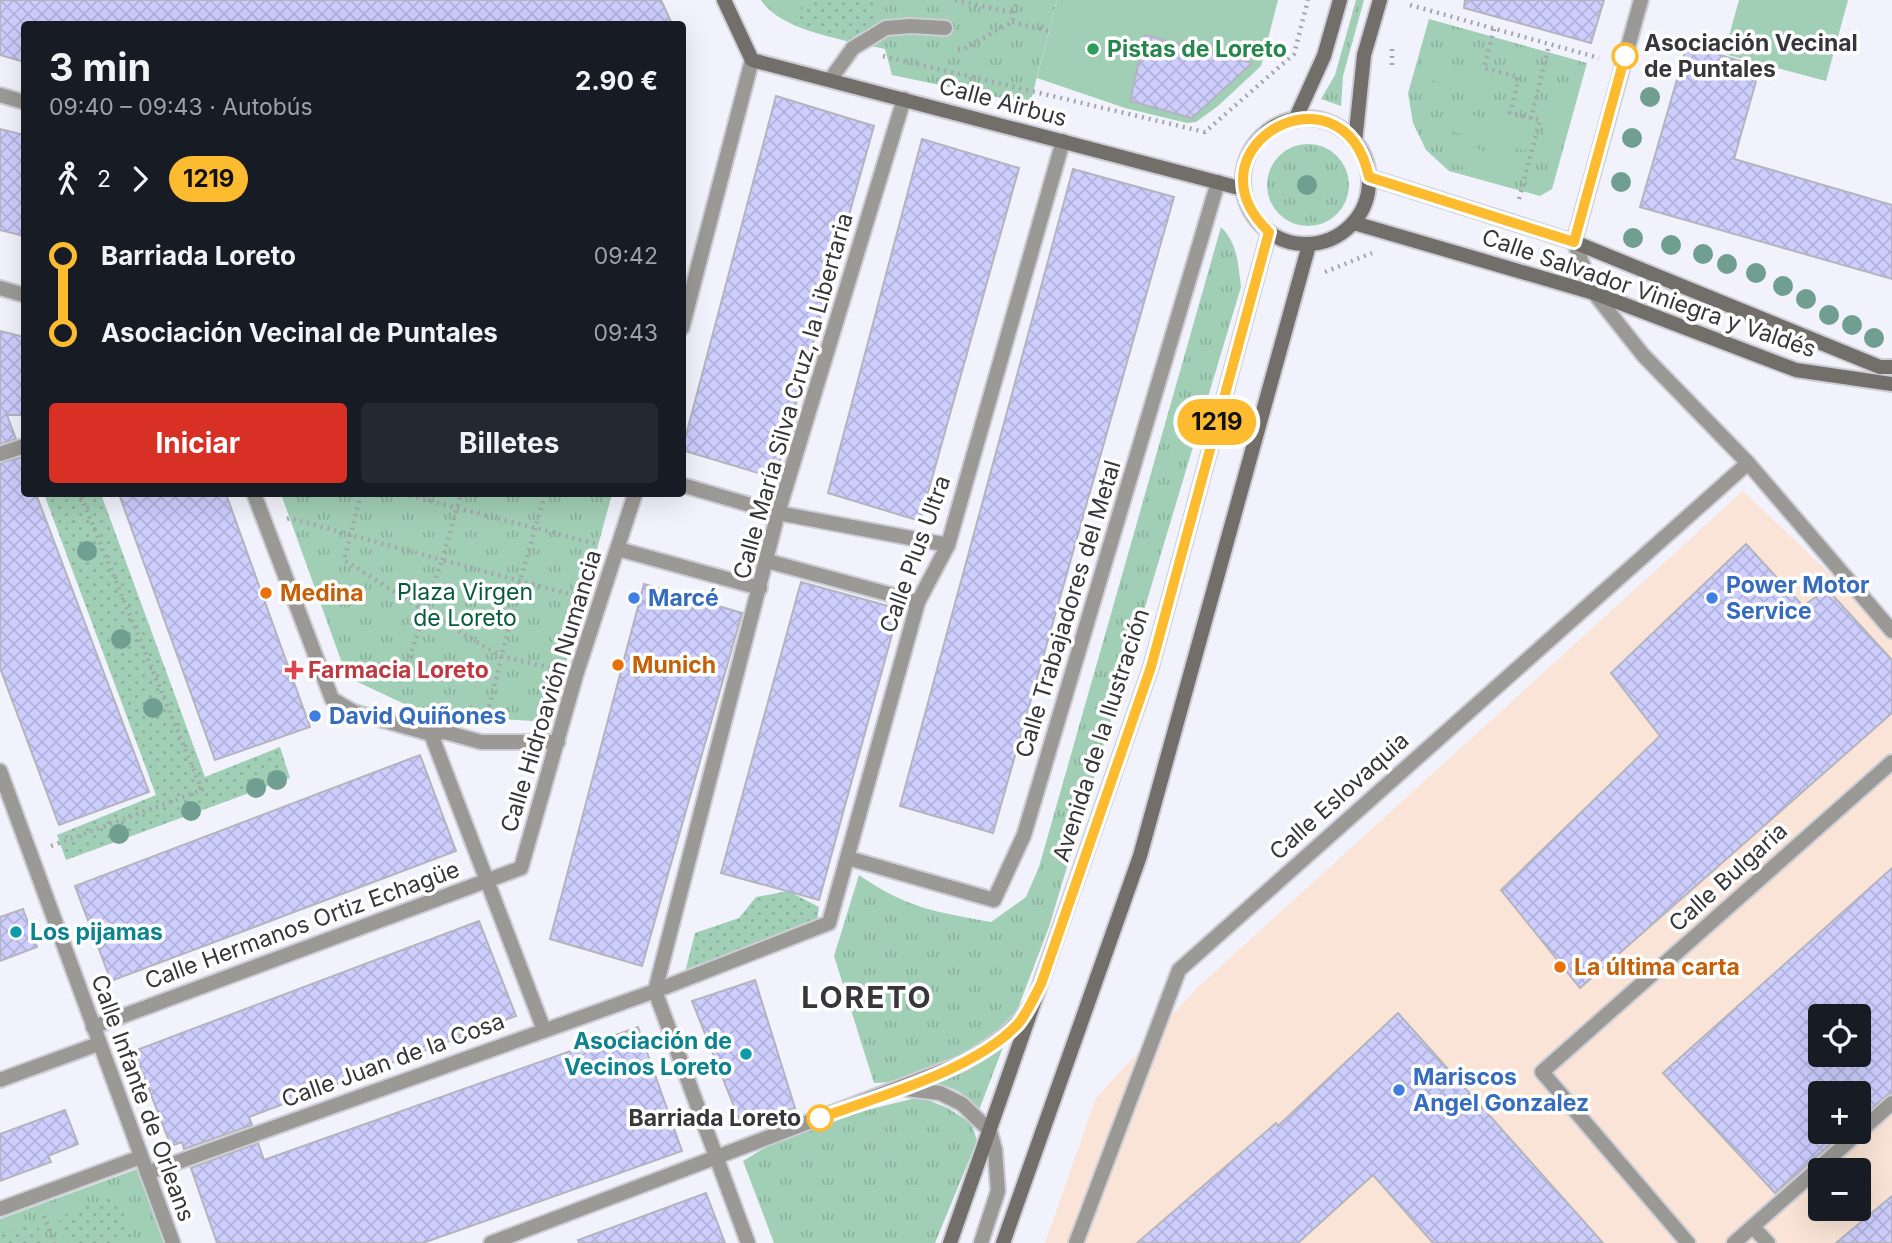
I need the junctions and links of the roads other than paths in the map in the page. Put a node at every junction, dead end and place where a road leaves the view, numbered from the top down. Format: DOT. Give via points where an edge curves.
graph roads {
  1 [pos="724,0"];
  2 [pos="1340,0"];
  3 [pos="1380,0"];
  4 [pos="1641,0"];
  5 [pos="945,28"];
  6 [pos="752,60"];
  7 [pos="830,80"];
  8 [pos="0,95"];
  9 [pos="904,99"];
  10 [pos="21,101"];
  11 [pos="1295,120"];
  12 [pos="1063,141"];
  13 [pos="1355,142"];
  14 [pos="1369,177"];
  15 [pos="1218,182"];
  16 [pos="1243,189"];
  17 [pos="1354,223"];
  18 [pos="1269,232"];
  19 [pos="1574,242"];
  20 [pos="1309,244"];
  21 [pos="689,281"];
  22 [pos="0,288"];
  23 [pos="1594,293"];
  24 [pos="21,294"];
  25 [pos="686,301"];
  26 [pos="1892,367"];
  27 [pos="1892,384"];
  28 [pos="21,447"];
  29 [pos="0,454"];
  30 [pos="1748,463"];
  31 [pos="686,486"];
  32 [pos="255,497"];
  33 [pos="634,497"];
  34 [pos="778,513"];
  35 [pos="948,545"];
  36 [pos="618,549"];
  37 [pos="767,561"];
  38 [pos="760,588"];
  39 [pos="918,603"];
  40 [pos="1892,631"];
  41 [pos="430,734"];
  42 [pos="558,742"];
  43 [pos="1892,762"];
  44 [pos="0,771"];
  45 [pos="848,858"];
  46 [pos="489,881"];
  47 [pos="1041,984"];
  48 [pos="655,991"];
  49 [pos="93,1027"];
  50 [pos="544,1030"];
  51 [pos="98,1044"];
  52 [pos="0,1080"];
  53 [pos="898,1089"];
  54 [pos="1892,1103"];
  55 [pos="990,1131"];
  56 [pos="716,1156"];
  57 [pos="141,1157"];
  58 [pos="147,1173"];
  59 [pos="0,1209"];
  60 [pos="1753,1227"];
  61 [pos="173,1243"];
  62 [pos="491,1243"];
  63 [pos="748,1243"];
  64 [pos="950,1243"];
  65 [pos="981,1243"];
  66 [pos="1003,1243"];
  67 [pos="1076,1243"];
  68 [pos="1688,1243"];
  69 [pos="1734,1243"];
  70 [pos="1768,1243"];
  1 -- 6 [label="main road"];
  2 -- 11 [label="main road" via="1324,56"];
  3 -- 13 [label="main road" via="1364,55"];
  4 -- 19 [label="street"];
  5 -- 7 [label="street" via="886,28 853,48"];
  6 -- 7 [label="main road, Calle Airbus"];
  6 -- 21 [label="street"];
  7 -- 9 [label="main road, Calle Airbus"];
  8 -- 10 [label="street"];
  9 -- 12 [label="main road, Calle Airbus"];
  9 -- 34 [label="street, Calle María Silva Cruz, la Libertaria"];
  11 -- 13 [label="main road" via="1328,122"];
  11 -- 16 [label="main road" via="1280,124 1255,144"];
  12 -- 15 [label="main road, Calle Airbus"];
  12 -- 35 [label="street, Calle Plus Ultra"];
  13 -- 14 [label="main road"];
  14 -- 17 [label="main road" via="1363,209"];
  14 -- 19 [label="main road, Calle Salvador Viniegra y Valdés"];
  15 -- 16 [label="main road, Calle Airbus"];
  15 -- 45 [label="street, Calle Trabajadores del Metal" via="1024,835 994,900"];
  16 -- 18 [label="main road" via="1256,220"];
  17 -- 20 [label="main road" via="1326,241"];
  17 -- 23 [label="main road, Calle Salvador Viniegra y Valdés"];
  18 -- 20 [label="main road" via="1288,242"];
  18 -- 47 [label="main road, Avenida de la Ilustración" via="1151,667"];
  19 -- 23 [label="street"];
  19 -- 26 [label="main road, Calle Salvador Viniegra y Valdés" via="1880,367"];
  20 -- 66 [label="main road" via="1140,856"];
  21 -- 25 [label="street"];
  22 -- 24 [label="street"];
  23 -- 27 [label="main road, Calle Salvador Viniegra y Valdés" via="1796,370"];
  23 -- 30 [label="street" via="1643,355"];
  28 -- 29 [label="street"];
  30 -- 40 [label="street"];
  30 -- 67 [label="street, Calle Eslovaquia" via="1179,970"];
  31 -- 34 [label="street"];
  32 -- 41 [label="street" via="332,699 354,712"];
  33 -- 36 [label="street, Calle Hidroavión Numancia"];
  34 -- 35 [label="street"];
  34 -- 37 [label="street, Calle María Silva Cruz, la Libertaria"];
  35 -- 39 [label="street, Calle Plus Ultra"];
  36 -- 38 [label="street"];
  36 -- 42 [label="street, Calle Hidroavión Numancia"];
  37 -- 38 [label="street, Calle María Silva Cruz, la Libertaria"];
  37 -- 39 [label="street"];
  38 -- 48 [label="street, Calle María Silva Cruz, la Libertaria"];
  39 -- 45 [label="street, Calle Plus Ultra"];
  41 -- 42 [label="street" via="445,732 481,742"];
  41 -- 46 [label="street"];
  42 -- 46 [label="street, Calle Hidroavión Numancia" via="521,868"];
  43 -- 68 [label="street, Calle Bulgaria" via="1542,1072"];
  44 -- 49 [label="street, Calle Infante de Orleans"];
  45 -- 48 [label="street, Calle Plus Ultra" via="830,923"];
  46 -- 49 [label="street, Calle Hermanos Ortiz Echagüe"];
  46 -- 50 [label="street"];
  47 -- 53 [label="street" via="1019,1023 998,1042 962,1063"];
  47 -- 55 [label="main road, Avenida de la Ilustración"];
  48 -- 50 [label="street, Calle Juan de la Cosa"];
  48 -- 56 [label="street"];
  49 -- 51 [label="street, Calle Infante de Orleans"];
  50 -- 58 [label="street, Calle Juan de la Cosa"];
  51 -- 52 [label="street"];
  51 -- 57 [label="street, Calle Infante de Orleans"];
  53 -- 55 [label="street" via="940,1093 962,1104"];
  53 -- 56 [label="street"];
  54 -- 60 [label="street"];
  55 -- 64 [label="main road, Avenida de la Ilustración"];
  55 -- 65 [label="street" via="998,1191"];
  56 -- 62 [label="street"];
  56 -- 63 [label="street"];
  57 -- 58 [label="street, Calle Infante de Orleans"];
  57 -- 59 [label="street"];
  58 -- 61 [label="street, Calle Infante de Orleans"];
  60 -- 69 [label="street"];
  60 -- 70 [label="street"];
}
